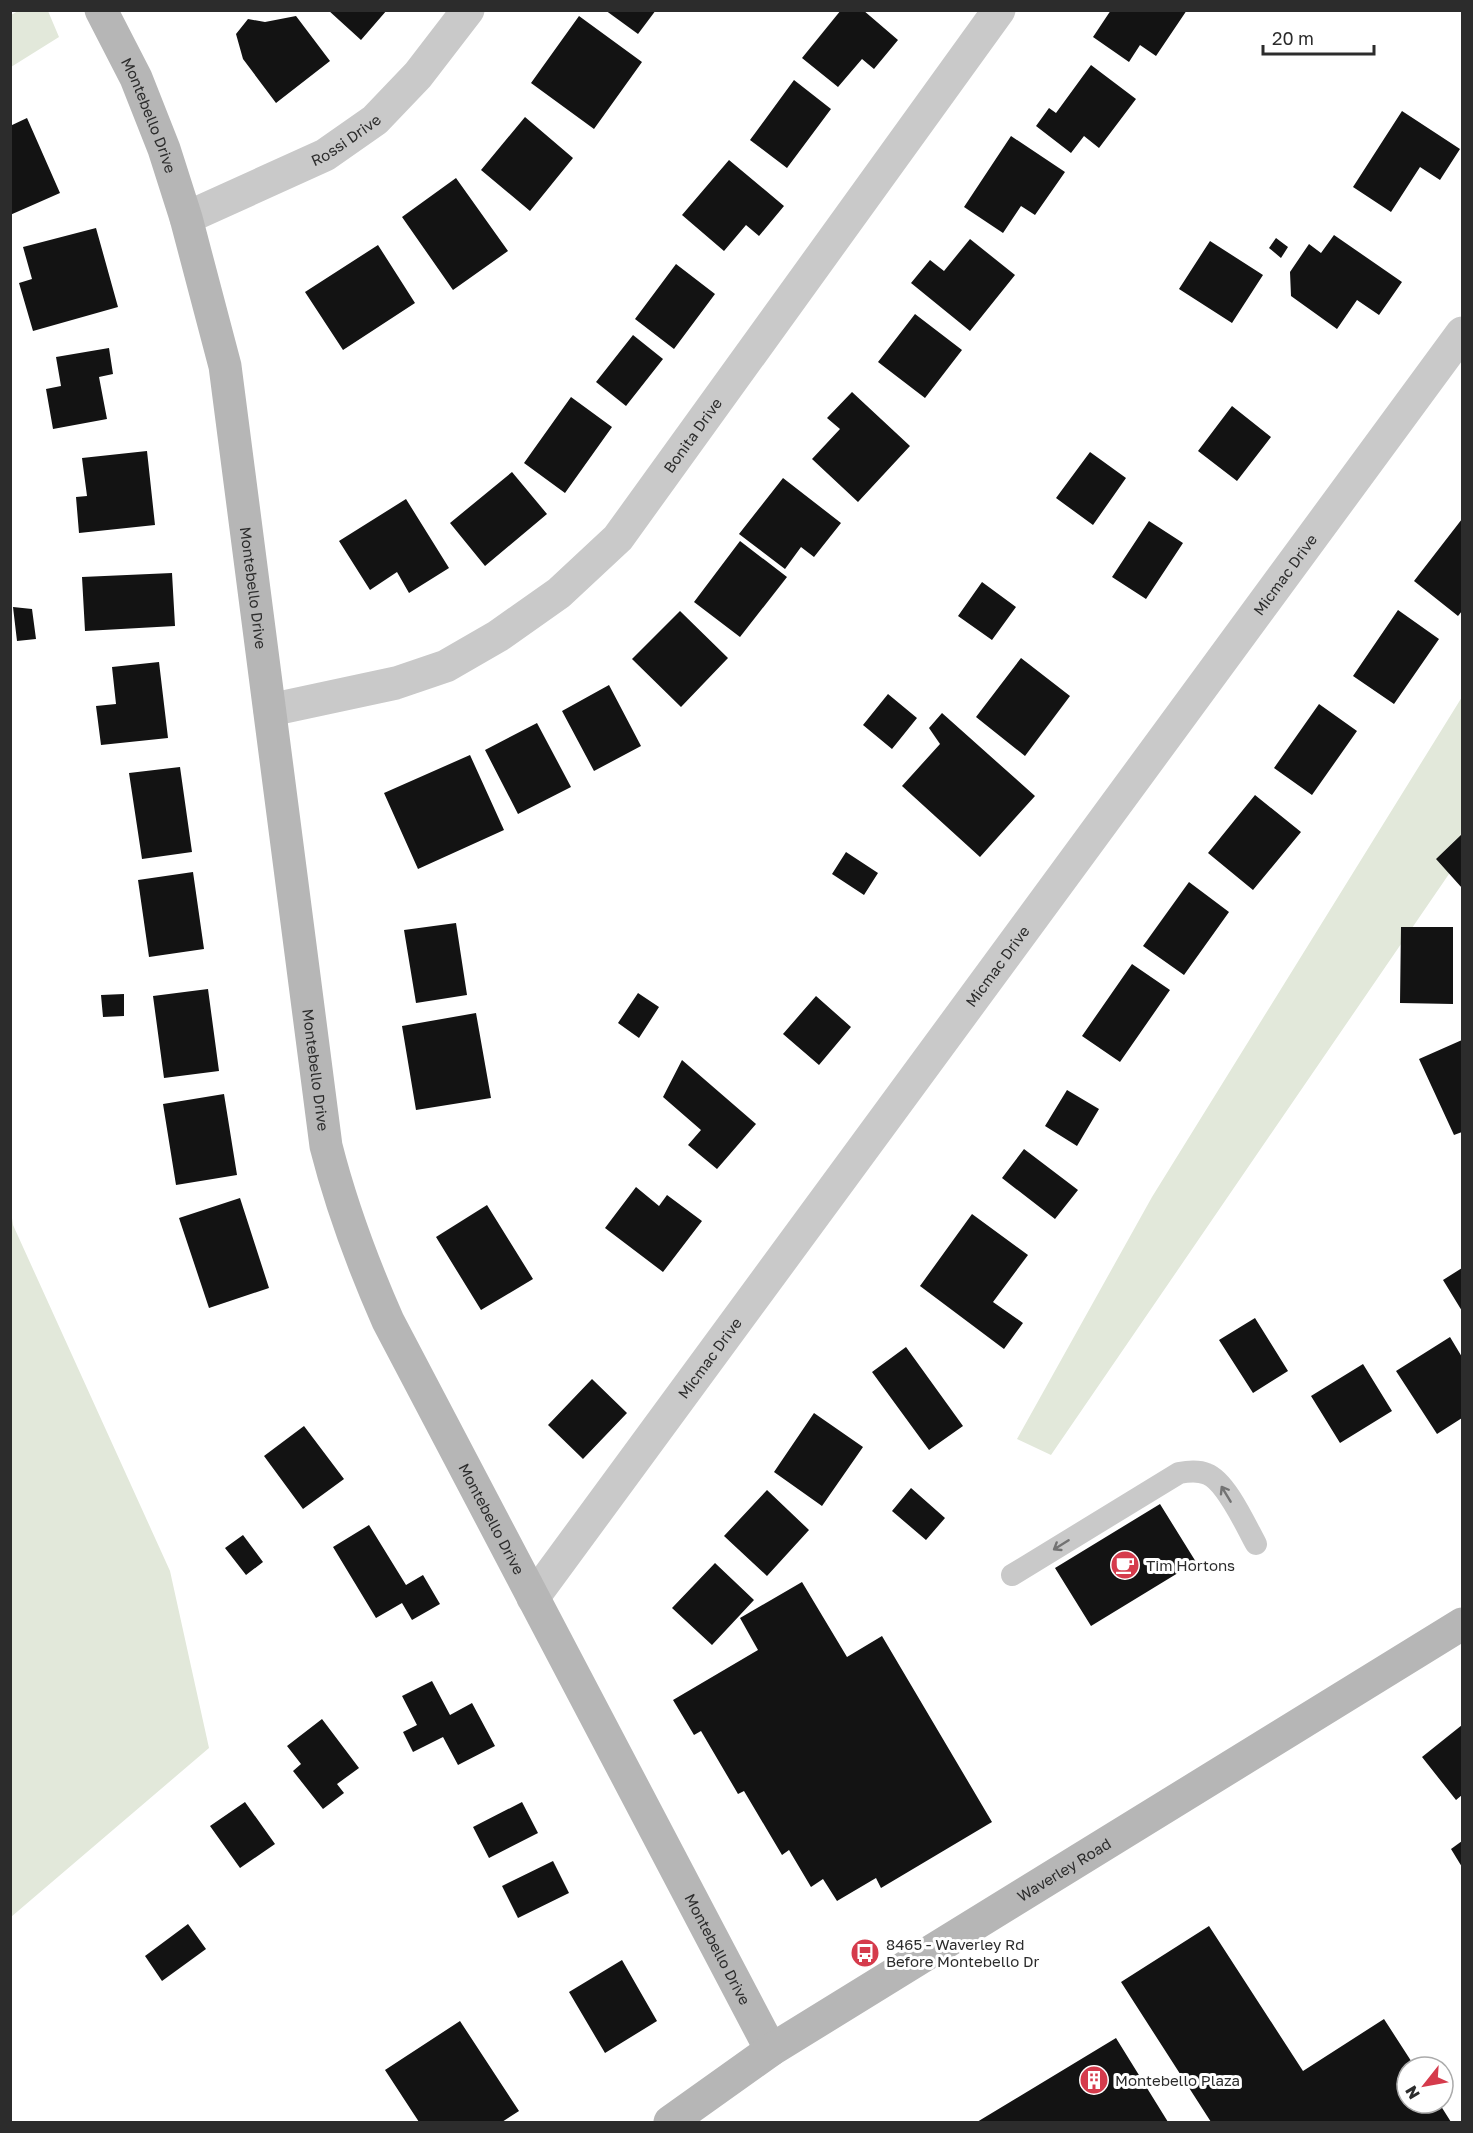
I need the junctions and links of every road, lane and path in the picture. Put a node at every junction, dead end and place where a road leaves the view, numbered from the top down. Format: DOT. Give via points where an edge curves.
graph roads {
  1 [pos="101,10"];
  2 [pos="468,10"];
  3 [pos="999,10"];
  4 [pos="186,218"];
  5 [pos="1462,333"];
  6 [pos="270,710"];
  7 [pos="1256,1544"];
  8 [pos="1012,1575"];
  9 [pos="533,1598"];
  10 [pos="1462,1624"];
  11 [pos="771,2050"];
  12 [pos="670,2122"];
  1 -- 4 [label="street, Montebello Drive" via="136,78"];
  2 -- 4 [label="street, Rossi Drive" via="418,75 375,120 325,155"];
  3 -- 6 [label="street, Bonita Drive" via="618,538 560,593 446,666 396,683"];
  4 -- 6 [label="street, Montebello Drive" via="225,366"];
  5 -- 9 [label="street, Micmac Drive"];
  6 -- 9 [label="street, Montebello Drive" via="326,1146 339,1197 388,1321"];
  7 -- 8 [label="lane, one-way" via="1221,1485 1210,1475 1195,1471 1179,1473"];
  9 -- 11 [label="street, Montebello Drive"];
  10 -- 11 [label="street, Waverley Road"];
  11 -- 12 [label="street, Waverley Road"];
}
